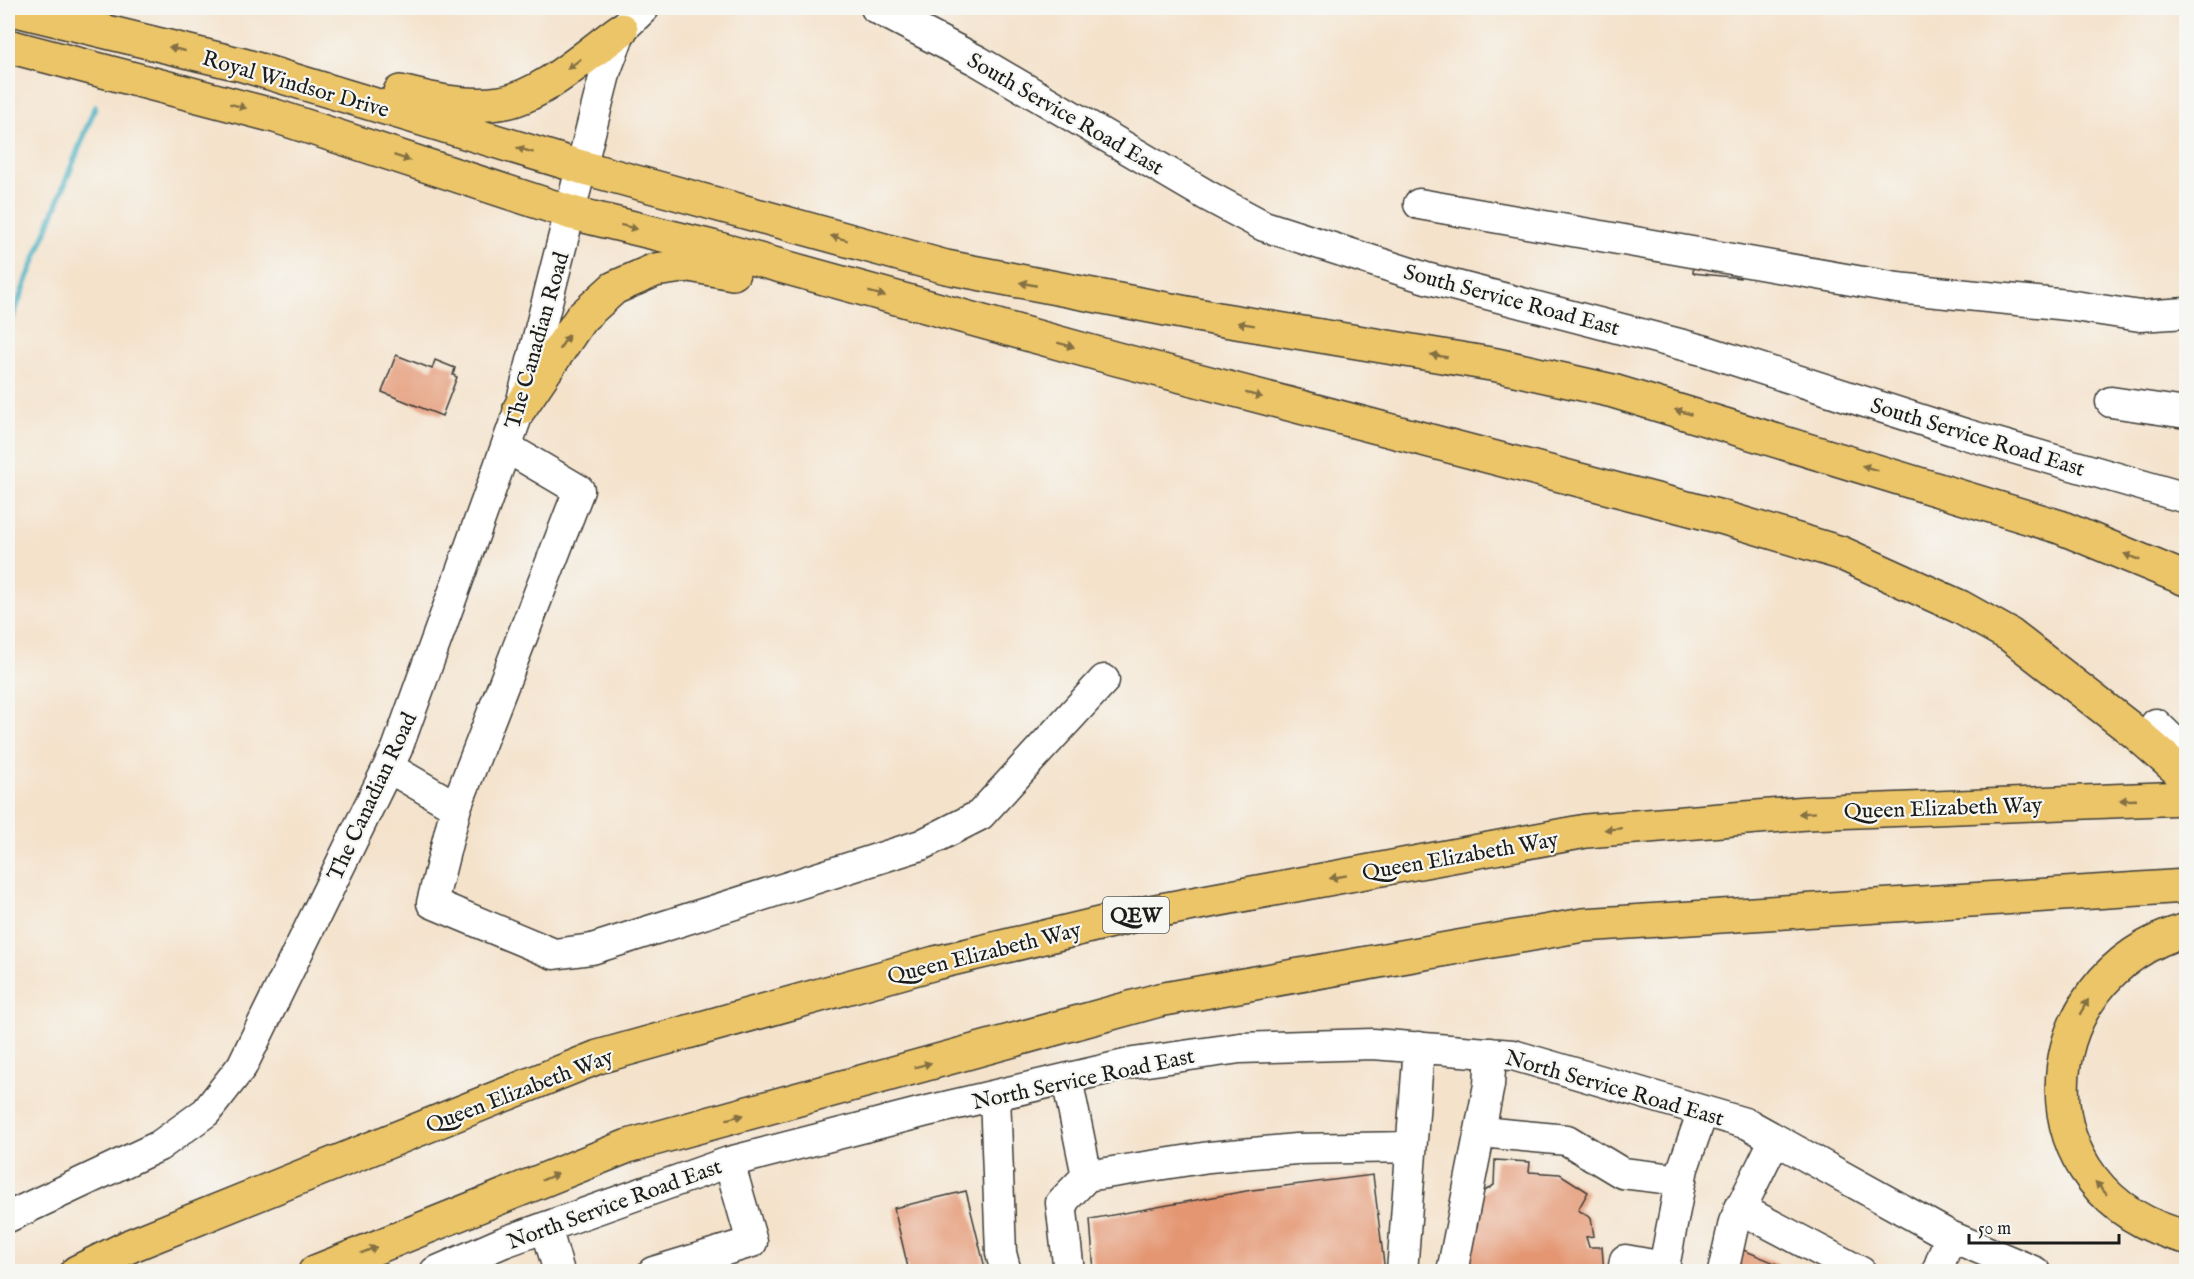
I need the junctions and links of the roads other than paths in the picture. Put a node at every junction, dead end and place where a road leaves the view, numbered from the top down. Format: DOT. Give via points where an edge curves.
graph roads {
  1 [pos="8,8"];
  2 [pos="876,8"];
  3 [pos="633,19"];
  4 [pos="8,46"];
  5 [pos="243,65"];
  6 [pos="581,167"];
  7 [pos="1419,204"];
  8 [pos="572,213"];
  9 [pos="838,284"];
  10 [pos="2187,313"];
  11 [pos="2111,402"];
  12 [pos="520,408"];
  13 [pos="2187,412"];
  14 [pos="506,447"];
  15 [pos="2187,498"];
  16 [pos="2187,579"];
  17 [pos="1104,680"];
  18 [pos="2146,728"];
  19 [pos="2187,753"];
  20 [pos="388,767"];
  21 [pos="2187,777"];
  22 [pos="2187,798"];
  23 [pos="456,807"];
  24 [pos="2187,886"];
  25 [pos="2187,930"];
  26 [pos="1419,1047"];
  27 [pos="1491,1053"];
  28 [pos="1067,1079"];
  29 [pos="994,1096"];
  30 [pos="1703,1111"];
  31 [pos="1481,1132"];
  32 [pos="1775,1139"];
  33 [pos="1411,1147"];
  34 [pos="729,1162"];
  35 [pos="1087,1176"];
  36 [pos="1681,1180"];
  37 [pos="1739,1208"];
  38 [pos="8,1217"];
  39 [pos="546,1227"];
  40 [pos="1950,1236"];
  41 [pos="2187,1237"];
  42 [pos="77,1272"];
  43 [pos="315,1272"];
  44 [pos="435,1272"];
  45 [pos="559,1272"];
  46 [pos="652,1272"];
  47 [pos="1006,1272"];
  48 [pos="1070,1272"];
  49 [pos="1402,1272"];
  50 [pos="1452,1272"];
  51 [pos="1623,1272"];
  52 [pos="1723,1272"];
  53 [pos="1861,1272"];
  54 [pos="1937,1272"];
  55 [pos="2035,1272"];
  5 -- 1 [label="main road, Royal Windsor Drive, one-way"];
  2 -- 15 [label="street, South Service Road East" via="978,61 1264,226 1426,278 1706,351 1965,434"];
  3 -- 5 [label="main road, one-way" via="542,88 502,103 467,105 439,101 273,59"];
  3 -- 6 [label="street" via="596,105"];
  4 -- 8 [label="main road, Royal Windsor Drive, one-way" via="275,116"];
  6 -- 5 [label="main road, Royal Windsor Drive, one-way"];
  6 -- 8 [label="street"];
  16 -- 6 [label="main road, Royal Windsor Drive, one-way" via="2060,527 1613,391 1497,365 1218,319 946,267"];
  7 -- 10 [label="street" via="1897,288 2140,316"];
  8 -- 9 [label="main road, Royal Windsor Drive, one-way" via="712,247"];
  8 -- 12 [label="street, The Canadian Road"];
  12 -- 9 [label="main road, one-way" via="580,318 615,288 655,270 690,265 789,283"];
  9 -- 18 [label="main road, one-way" via="1721,517 1841,553 1960,607 2010,635"];
  11 -- 13 [label="street"];
  12 -- 14 [label="street, The Canadian Road"];
  14 -- 20 [label="street, The Canadian Road"];
  14 -- 23 [label="street" via="579,490"];
  17 -- 23 [label="street" via="980,815 921,845 592,949 554,954 432,903"];
  18 -- 19 [label="street"];
  18 -- 21 [label="main road"];
  20 -- 23 [label="street"];
  20 -- 38 [label="street, The Canadian Road" via="242,1066 206,1112 159,1146"];
  22 -- 42 [label="main road, Queen Elizabeth Way / QEW, one-way" via="1807,813 1586,831 1145,913 934,963 598,1057 132,1245"];
  43 -- 24 [label="main road, one-way" via="628,1146 1159,1000 1582,925"];
  41 -- 25 [label="main road, one-way" via="2152,1226 2133,1215 2100,1186 2086,1169 2061,1107 2061,1076 2075,1022 2085,1003 2117,968 2166,936"];
  26 -- 27 [label="street, North Service Road East"];
  26 -- 28 [label="street, North Service Road East" via="1373,1044 1240,1048 1133,1063"];
  26 -- 33 [label="street"];
  27 -- 30 [label="street, North Service Road East" via="1513,1055"];
  27 -- 31 [label="street"];
  28 -- 29 [label="street, North Service Road East"];
  28 -- 35 [label="street"];
  29 -- 34 [label="street, North Service Road East"];
  29 -- 47 [label="street"];
  30 -- 32 [label="street, North Service Road East" via="1748,1124"];
  30 -- 36 [label="street"];
  31 -- 36 [label="street" via="1567,1140 1622,1173"];
  31 -- 50 [label="street"];
  32 -- 37 [label="street"];
  32 -- 40 [label="street, North Service Road East"];
  33 -- 35 [label="street" via="1296,1149 1209,1157"];
  33 -- 49 [label="street"];
  34 -- 39 [label="street, North Service Road East"];
  34 -- 46 [label="street" via="752,1242"];
  35 -- 48 [label="street" via="1061,1203"];
  36 -- 51 [label="street" via="1664,1267 1625,1260"];
  37 -- 52 [label="street"];
  37 -- 53 [label="street"];
  39 -- 44 [label="street, North Service Road East"];
  39 -- 45 [label="street"];
  40 -- 54 [label="street"];
  40 -- 55 [label="street, North Service Road East"];
}
